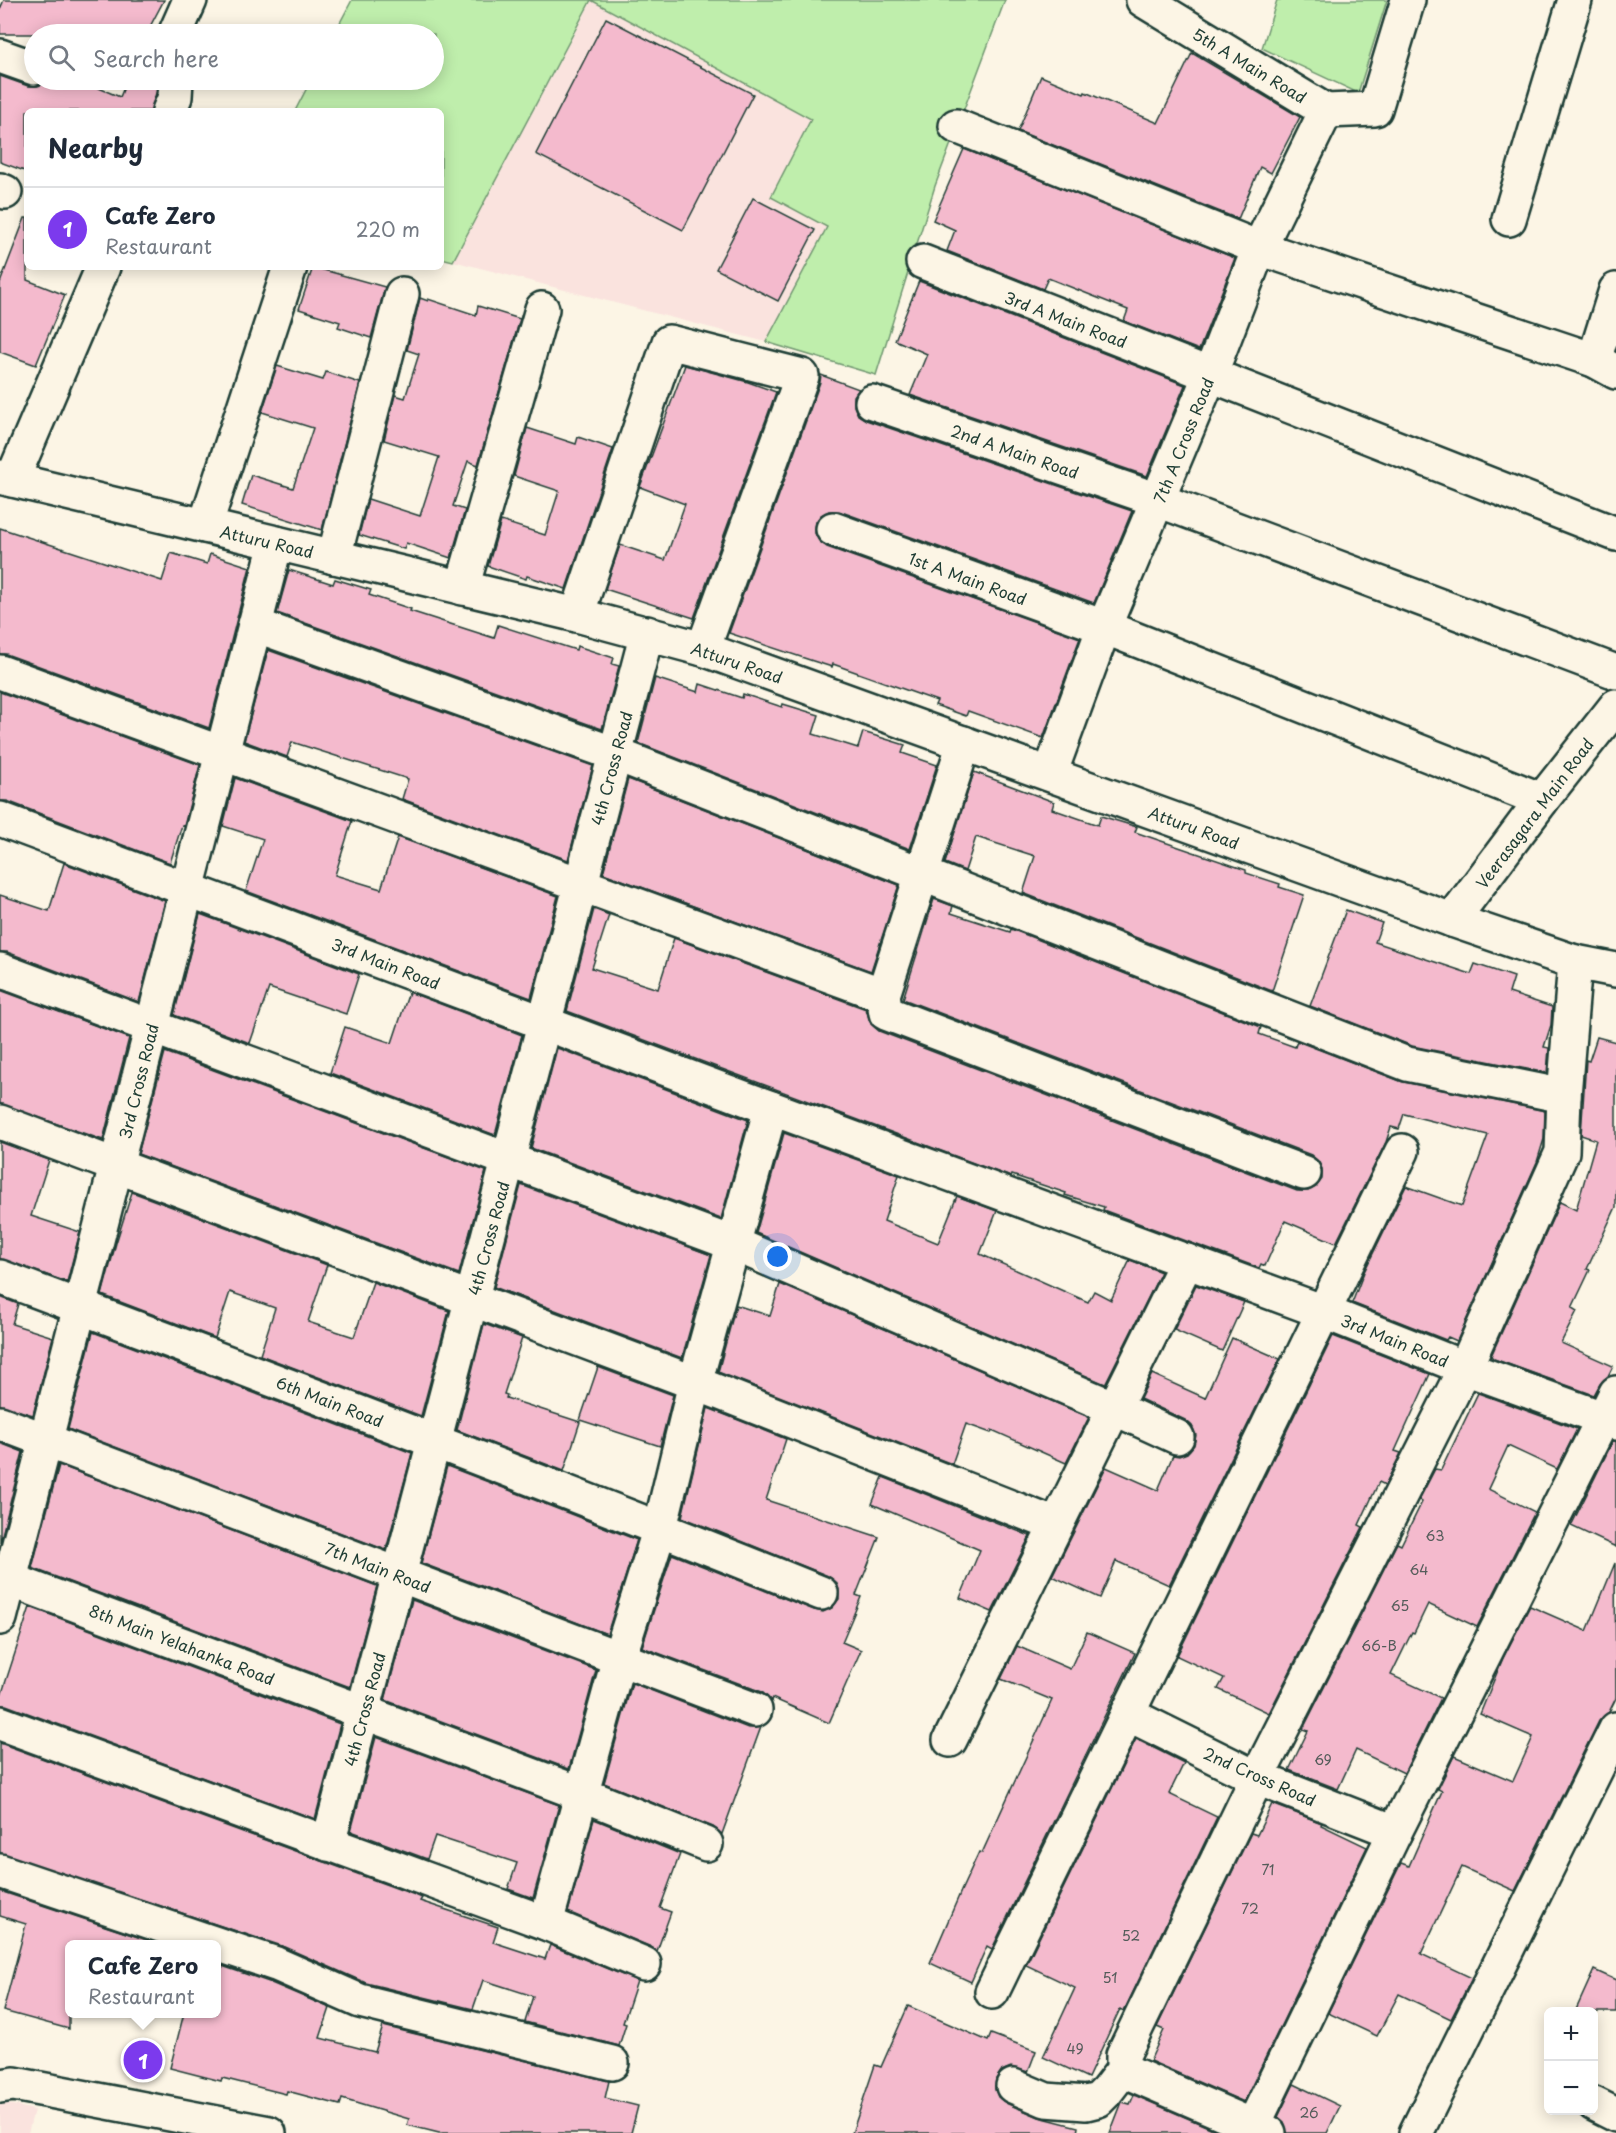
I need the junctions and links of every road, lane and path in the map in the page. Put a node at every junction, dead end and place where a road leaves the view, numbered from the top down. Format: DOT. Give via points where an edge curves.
graph roads {
  1 [pos="190,0"];
  2 [pos="1143,0"];
  3 [pos="1407,0"];
  4 [pos="1575,0"];
  5 [pos="179,24"];
  6 [pos="0,56"];
  7 [pos="24,64"];
  8 [pos="175,90"];
  9 [pos="170,108"];
  10 [pos="1326,111"];
  11 [pos="956,126"];
  12 [pos="1509,219"];
  13 [pos="1259,248"];
  14 [pos="922,262"];
  15 [pos="102,270"];
  16 [pos="289,270"];
  17 [pos="1616,290"];
  18 [pos="402,294"];
  19 [pos="542,309"];
  20 [pos="1605,366"];
  21 [pos="1210,375"];
  22 [pos="872,402"];
  23 [pos="6,479"];
  24 [pos="1158,500"];
  25 [pos="205,526"];
  26 [pos="833,529"];
  27 [pos="1616,534"];
  28 [pos="276,543"];
  29 [pos="334,557"];
  30 [pos="462,588"];
  31 [pos="577,615"];
  32 [pos="255,625"];
  33 [pos="1104,627"];
  34 [pos="647,633"];
  35 [pos="703,649"];
  36 [pos="0,672"];
  37 [pos="1616,672"];
  38 [pos="1616,706"];
  39 [pos="964,743"];
  40 [pos="222,753"];
  41 [pos="615,754"];
  42 [pos="1050,774"];
  43 [pos="1542,800"];
  44 [pos="0,819"];
  45 [pos="922,875"];
  46 [pos="581,884"];
  47 [pos="187,889"];
  48 [pos="1452,920"];
  49 [pos="1575,962"];
  50 [pos="0,970"];
  51 [pos="1616,970"];
  52 [pos="883,995"];
  53 [pos="544,1023"];
  54 [pos="152,1027"];
  55 [pos="1564,1096"];
  56 [pos="771,1108"];
  57 [pos="0,1122"];
  58 [pos="1402,1151"];
  59 [pos="508,1160"];
  60 [pos="117,1166"];
  61 [pos="1304,1173"];
  62 [pos="734,1244"];
  63 [pos="1187,1261"];
  64 [pos="0,1276"];
  65 [pos="472,1299"];
  66 [pos="80,1307"];
  67 [pos="1324,1312"];
  68 [pos="1465,1368"];
  69 [pos="695,1383"];
  70 [pos="1114,1408"];
  71 [pos="1612,1412"];
  72 [pos="0,1424"];
  73 [pos="1177,1437"];
  74 [pos="46,1441"];
  75 [pos="435,1441"];
  76 [pos="1056,1526"];
  77 [pos="660,1528"];
  78 [pos="399,1575"];
  79 [pos="5,1578"];
  80 [pos="821,1593"];
  81 [pos="0,1618"];
  82 [pos="619,1658"];
  83 [pos="755,1710"];
  84 [pos="363,1712"];
  85 [pos="1128,1714"];
  86 [pos="0,1723"];
  87 [pos="1616,1729"];
  88 [pos="950,1740"];
  89 [pos="1257,1778"];
  90 [pos="582,1794"];
  91 [pos="1395,1832"];
  92 [pos="328,1844"];
  93 [pos="706,1844"];
  94 [pos="0,1871"];
  95 [pos="546,1923"];
  96 [pos="205,1940"];
  97 [pos="221,1945"];
  98 [pos="644,1964"];
  99 [pos="992,1992"];
  100 [pos="612,2063"];
  101 [pos="1123,2070"];
  102 [pos="0,2086"];
  103 [pos="1012,2086"];
  104 [pos="1598,2106"];
  105 [pos="1616,2115"];
  106 [pos="1261,2130"];
  107 [pos="269,2133"];
  108 [pos="1416,2133"];
  1 -- 5 [label="street"];
  2 -- 10 [label="street, 5th A Main Road"];
  3 -- 10 [label="street" via="1375,109"];
  4 -- 12 [label="street"];
  6 -- 7 [label="street"];
  8 -- 9 [label="street"];
  10 -- 13 [label="street, 7th A Cross Road"];
  11 -- 13 [label="street"];
  13 -- 20 [label="street"];
  13 -- 21 [label="street, 7th A Cross Road"];
  14 -- 21 [label="street, 3rd A Main Road"];
  15 -- 23 [label="street"];
  16 -- 25 [label="street"];
  17 -- 20 [label="street"];
  18 -- 29 [label="street"];
  19 -- 30 [label="street"];
  21 -- 24 [label="street, 7th A Cross Road"];
  21 -- 27 [label="street, 3rd A Main Road"];
  22 -- 24 [label="street, 2nd A Main Road"];
  23 -- 25 [label="street, Atturu Road"];
  24 -- 33 [label="street, 7th A Cross Road"];
  24 -- 37 [label="street, 2nd A Main Road"];
  25 -- 28 [label="street, Atturu Road"];
  26 -- 33 [label="street, 1st A Main Road"];
  28 -- 29 [label="street, Atturu Road"];
  28 -- 32 [label="street, 3rd Cross Road"];
  29 -- 30 [label="street, Atturu Road"];
  30 -- 31 [label="street, Atturu Road"];
  31 -- 34 [label="street, Atturu Road"];
  31 -- 35 [label="street" via="669,342 802,376"];
  32 -- 40 [label="street, 3rd Cross Road"];
  32 -- 41 [label="street"];
  33 -- 42 [label="street, 7th A Cross Road"];
  33 -- 43 [label="street, 1st A Main Road"];
  34 -- 35 [label="street, Atturu Road"];
  34 -- 41 [label="street, 4th Cross Road"];
  35 -- 39 [label="street, Atturu Road"];
  36 -- 40 [label="street"];
  38 -- 43 [label="street, Veerasagara Main Road"];
  39 -- 42 [label="street, Atturu Road"];
  39 -- 45 [label="street"];
  40 -- 46 [label="street"];
  40 -- 47 [label="street, 3rd Cross Road"];
  41 -- 45 [label="street"];
  41 -- 46 [label="street, 4th Cross Road"];
  42 -- 48 [label="street, Atturu Road"];
  43 -- 48 [label="street, Veerasagara Main Road"];
  44 -- 47 [label="street, 3rd Main Road"];
  45 -- 52 [label="street"];
  45 -- 55 [label="street" via="1407,1064"];
  46 -- 52 [label="street"];
  46 -- 53 [label="street, 4th Cross Road"];
  47 -- 53 [label="street, 3rd Main Road"];
  47 -- 54 [label="street, 3rd Cross Road"];
  48 -- 49 [label="street, Atturu Road"];
  49 -- 51 [label="street, Atturu Road"];
  49 -- 55 [label="street"];
  50 -- 54 [label="street"];
  52 -- 61 [label="street" via="885,1013"];
  53 -- 56 [label="street, 3rd Main Road"];
  53 -- 59 [label="street, 4th Cross Road"];
  54 -- 59 [label="street"];
  54 -- 60 [label="street, 3rd Cross Road"];
  55 -- 68 [label="street" via="1562,1152"];
  56 -- 62 [label="street"];
  56 -- 63 [label="street, 3rd Main Road"];
  57 -- 60 [label="street"];
  58 -- 67 [label="street"];
  59 -- 62 [label="street"];
  59 -- 65 [label="street, 4th Cross Road"];
  60 -- 65 [label="street"];
  60 -- 66 [label="street, 3rd Cross Road"];
  62 -- 69 [label="street"];
  62 -- 70 [label="street"];
  63 -- 67 [label="street, 3rd Main Road"];
  63 -- 70 [label="street"];
  64 -- 66 [label="street, 6th Main Road"];
  65 -- 69 [label="street"];
  65 -- 75 [label="street, 4th Cross Road"];
  66 -- 74 [label="street, 3rd Cross Road"];
  66 -- 75 [label="street, 6th Main Road"];
  67 -- 68 [label="street, 3rd Main Road"];
  67 -- 85 [label="street"];
  68 -- 71 [label="street, 3rd Main Road"];
  68 -- 89 [label="street"];
  69 -- 76 [label="street"];
  69 -- 77 [label="street"];
  70 -- 73 [label="street"];
  70 -- 76 [label="street"];
  71 -- 91 [label="street"];
  72 -- 74 [label="street, 7th Main Road"];
  74 -- 78 [label="street, 7th Main Road"];
  74 -- 79 [label="street, 3rd Cross Road"];
  75 -- 77 [label="street, 6th Main Road"];
  75 -- 78 [label="street, 4th Cross Road"];
  76 -- 88 [label="street"];
  77 -- 80 [label="street, 6th Main Road"];
  77 -- 82 [label="street"];
  78 -- 82 [label="street, 7th Main Road"];
  78 -- 84 [label="street, 4th Cross Road"];
  79 -- 81 [label="street, 3rd Cross Road"];
  79 -- 84 [label="street, 8th Main Yelahanka Road"];
  82 -- 83 [label="street, 7th Main Road"];
  82 -- 90 [label="street"];
  84 -- 90 [label="street, 8th Main Yelahanka Road"];
  84 -- 92 [label="street, 4th Cross Road"];
  85 -- 89 [label="street, 2nd Cross Road"];
  85 -- 99 [label="street"];
  86 -- 92 [label="street"];
  87 -- 108 [label="street"];
  89 -- 91 [label="street, 2nd Cross Road"];
  89 -- 101 [label="street" via="1123,2055"];
  90 -- 93 [label="street, 8th Main Yelahanka Road"];
  90 -- 95 [label="street"];
  91 -- 106 [label="street"];
  92 -- 95 [label="street"];
  94 -- 96 [label="street"];
  95 -- 98 [label="street"];
  97 -- 100 [label="street" via="276,1964 360,2001"];
  101 -- 103 [label="street" via="1098,2100 1086,2103 1046,2100"];
  101 -- 106 [label="street"];
  102 -- 107 [label="street" via="14,2084"];
  104 -- 105 [label="street"];
}
